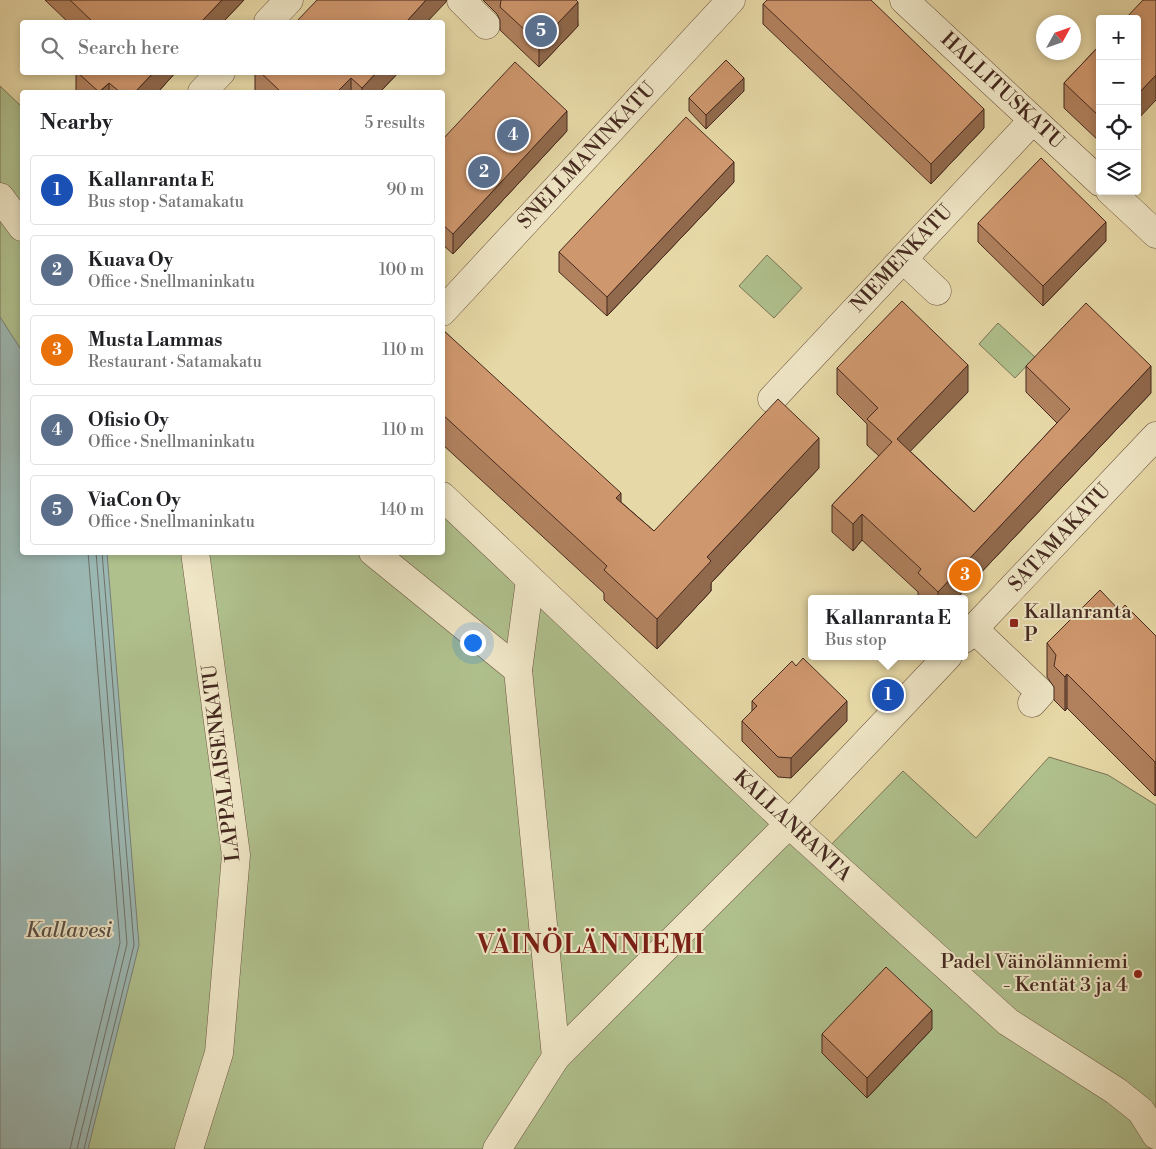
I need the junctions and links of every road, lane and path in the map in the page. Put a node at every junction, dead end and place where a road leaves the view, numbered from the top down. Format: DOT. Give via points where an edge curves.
graph roads {
  1 [pos="289,0"];
  2 [pos="461,0"];
  3 [pos="731,0"];
  4 [pos="904,0"];
  5 [pos="270,20"];
  6 [pos="486,25"];
  7 [pos="218,75"];
  8 [pos="204,90"];
  9 [pos="1033,120"];
  10 [pos="1096,178"];
  11 [pos="1114,195"];
  12 [pos="0,197"];
  13 [pos="20,224"];
  14 [pos="1156,234"];
  15 [pos="903,259"];
  16 [pos="936,291"];
  17 [pos="445,309"];
  18 [pos="772,399"];
  19 [pos="1155,440"];
  20 [pos="445,499"];
  21 [pos="195,555"];
  22 [pos="377,555"];
  23 [pos="530,580"];
  24 [pos="969,634"];
  25 [pos="944,660"];
  26 [pos="518,670"];
  27 [pos="1032,702"];
  28 [pos="789,824"];
  29 [pos="556,1057"];
  30 [pos="1156,1135"];
  31 [pos="189,1149"];
  32 [pos="497,1149"];
  1 -- 5 [label="street"];
  2 -- 6 [label="street"];
  3 -- 17 [label="street, SNELLMANINKATU"];
  4 -- 9 [label="street, HALLITUSKATU"];
  7 -- 8 [label="street"];
  9 -- 10 [label="street, HALLITUSKATU"];
  9 -- 15 [label="street, NIEMENKATU"];
  11 -- 14 [label="street"];
  12 -- 13 [label="street"];
  15 -- 16 [label="street"];
  15 -- 18 [label="street, NIEMENKATU"];
  19 -- 24 [label="street, SATAMAKATU"];
  20 -- 23 [label="street, KALLANRANTA"];
  21 -- 31 [label="street, LAPPALAISENKATU" via="236,855 219,1053"];
  22 -- 26 [label="street"];
  23 -- 26 [label="street"];
  23 -- 28 [label="street, KALLANRANTA"];
  24 -- 27 [label="street" via="1041,693"];
  25 -- 28 [label="street"];
  26 -- 29 [label="street"];
  28 -- 29 [label="street"];
  28 -- 30 [label="street, KALLANRANTA" via="1008,1022 1116,1091 1141,1111"];
  29 -- 32 [label="street"];
}
